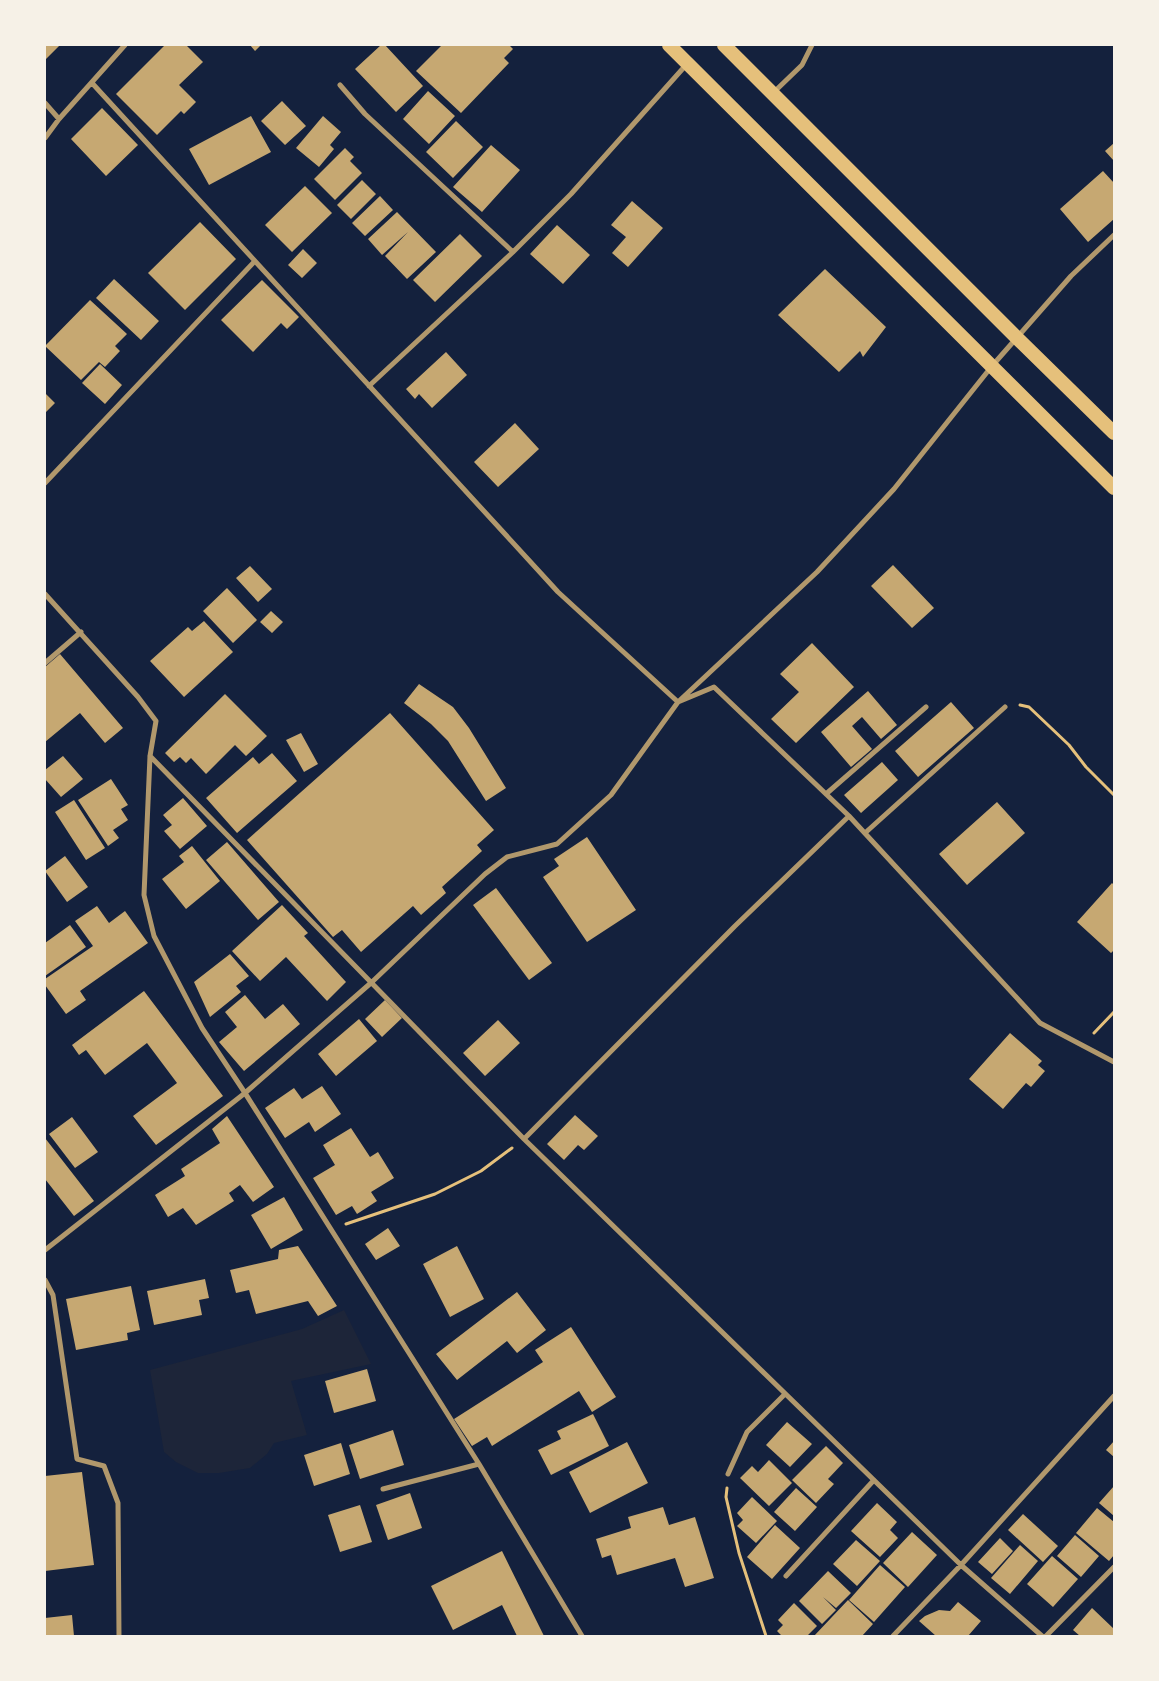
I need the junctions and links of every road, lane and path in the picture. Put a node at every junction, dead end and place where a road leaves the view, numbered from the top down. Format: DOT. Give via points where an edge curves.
graph roads {
  1 [pos="125,45"];
  2 [pos="668,45"];
  3 [pos="724,45"];
  4 [pos="812,45"];
  5 [pos="687,64"];
  6 [pos="92,83"];
  7 [pos="340,85"];
  8 [pos="772,94"];
  9 [pos="45,104"];
  10 [pos="59,119"];
  11 [pos="45,138"];
  12 [pos="1114,235"];
  13 [pos="513,252"];
  14 [pos="255,261"];
  15 [pos="1017,338"];
  16 [pos="992,366"];
  17 [pos="369,386"];
  18 [pos="1114,433"];
  19 [pos="45,483"];
  20 [pos="1114,488"];
  21 [pos="45,594"];
  22 [pos="81,632"];
  23 [pos="45,663"];
  24 [pos="678,702"];
  25 [pos="926,707"];
  26 [pos="1005,707"];
  27 [pos="150,756"];
  28 [pos="826,794"];
  29 [pos="1114,795"];
  30 [pos="849,816"];
  31 [pos="865,833"];
  32 [pos="372,982"];
  33 [pos="1114,1012"];
  34 [pos="1082,1045"];
  35 [pos="1114,1062"];
  36 [pos="245,1092"];
  37 [pos="524,1139"];
  38 [pos="331,1228"];
  39 [pos="45,1250"];
  40 [pos="45,1280"];
  41 [pos="785,1394"];
  42 [pos="1114,1396"];
  43 [pos="479,1464"];
  44 [pos="728,1474"];
  45 [pos="874,1480"];
  46 [pos="383,1490"];
  47 [pos="961,1565"];
  48 [pos="1114,1567"];
  49 [pos="786,1576"];
  50 [pos="119,1636"];
  51 [pos="582,1636"];
  52 [pos="766,1636"];
  53 [pos="893,1636"];
  54 [pos="1042,1636"];
  55 [pos="1046,1636"];
  1 -- 6 [label="street"];
  2 -- 5 [label="highway"];
  3 -- 8 [label="highway"];
  4 -- 8 [label="street" via="802,65"];
  5 -- 13 [label="street" via="571,194"];
  5 -- 16 [label="highway"];
  6 -- 10 [label="street"];
  6 -- 14 [label="street"];
  7 -- 13 [label="street" via="365,114"];
  8 -- 15 [label="highway"];
  9 -- 10 [label="street"];
  10 -- 11 [label="street"];
  12 -- 15 [label="street" via="1071,276"];
  13 -- 17 [label="street"];
  14 -- 17 [label="street"];
  14 -- 19 [label="street"];
  15 -- 16 [label="street"];
  15 -- 18 [label="highway"];
  16 -- 20 [label="highway"];
  16 -- 24 [label="street" via="894,489 817,572"];
  17 -- 24 [label="street" via="558,592"];
  21 -- 22 [label="street"];
  22 -- 23 [label="street"];
  22 -- 27 [label="street" via="156,721"];
  24 -- 28 [label="street" via="714,687"];
  24 -- 32 [label="street" via="611,795 598,808 557,844 507,857"];
  25 -- 28 [label="street"];
  26 -- 29 [label="path" via="1028,706"];
  26 -- 31 [label="street"];
  27 -- 32 [label="street"];
  27 -- 36 [label="street" via="144,895 154,936 202,1028"];
  28 -- 30 [label="street"];
  30 -- 31 [label="street"];
  30 -- 37 [label="street"];
  31 -- 34 [label="street" via="1040,1023"];
  32 -- 36 [label="street"];
  32 -- 37 [label="street"];
  33 -- 34 [label="path"];
  34 -- 35 [label="street"];
  36 -- 38 [label="street"];
  36 -- 39 [label="street"];
  37 -- 38 [label="path" via="481,1171 435,1194"];
  37 -- 41 [label="street"];
  38 -- 43 [label="street"];
  40 -- 50 [label="street" via="53,1295 77,1459 104,1466 118,1503"];
  41 -- 44 [label="street" via="747,1432"];
  41 -- 45 [label="street"];
  42 -- 47 [label="street"];
  43 -- 46 [label="street"];
  43 -- 51 [label="street"];
  44 -- 52 [label="path" via="726,1497 737,1544"];
  45 -- 47 [label="street"];
  45 -- 49 [label="street"];
  47 -- 53 [label="street"];
  47 -- 54 [label="street"];
  48 -- 55 [label="street"];
}
